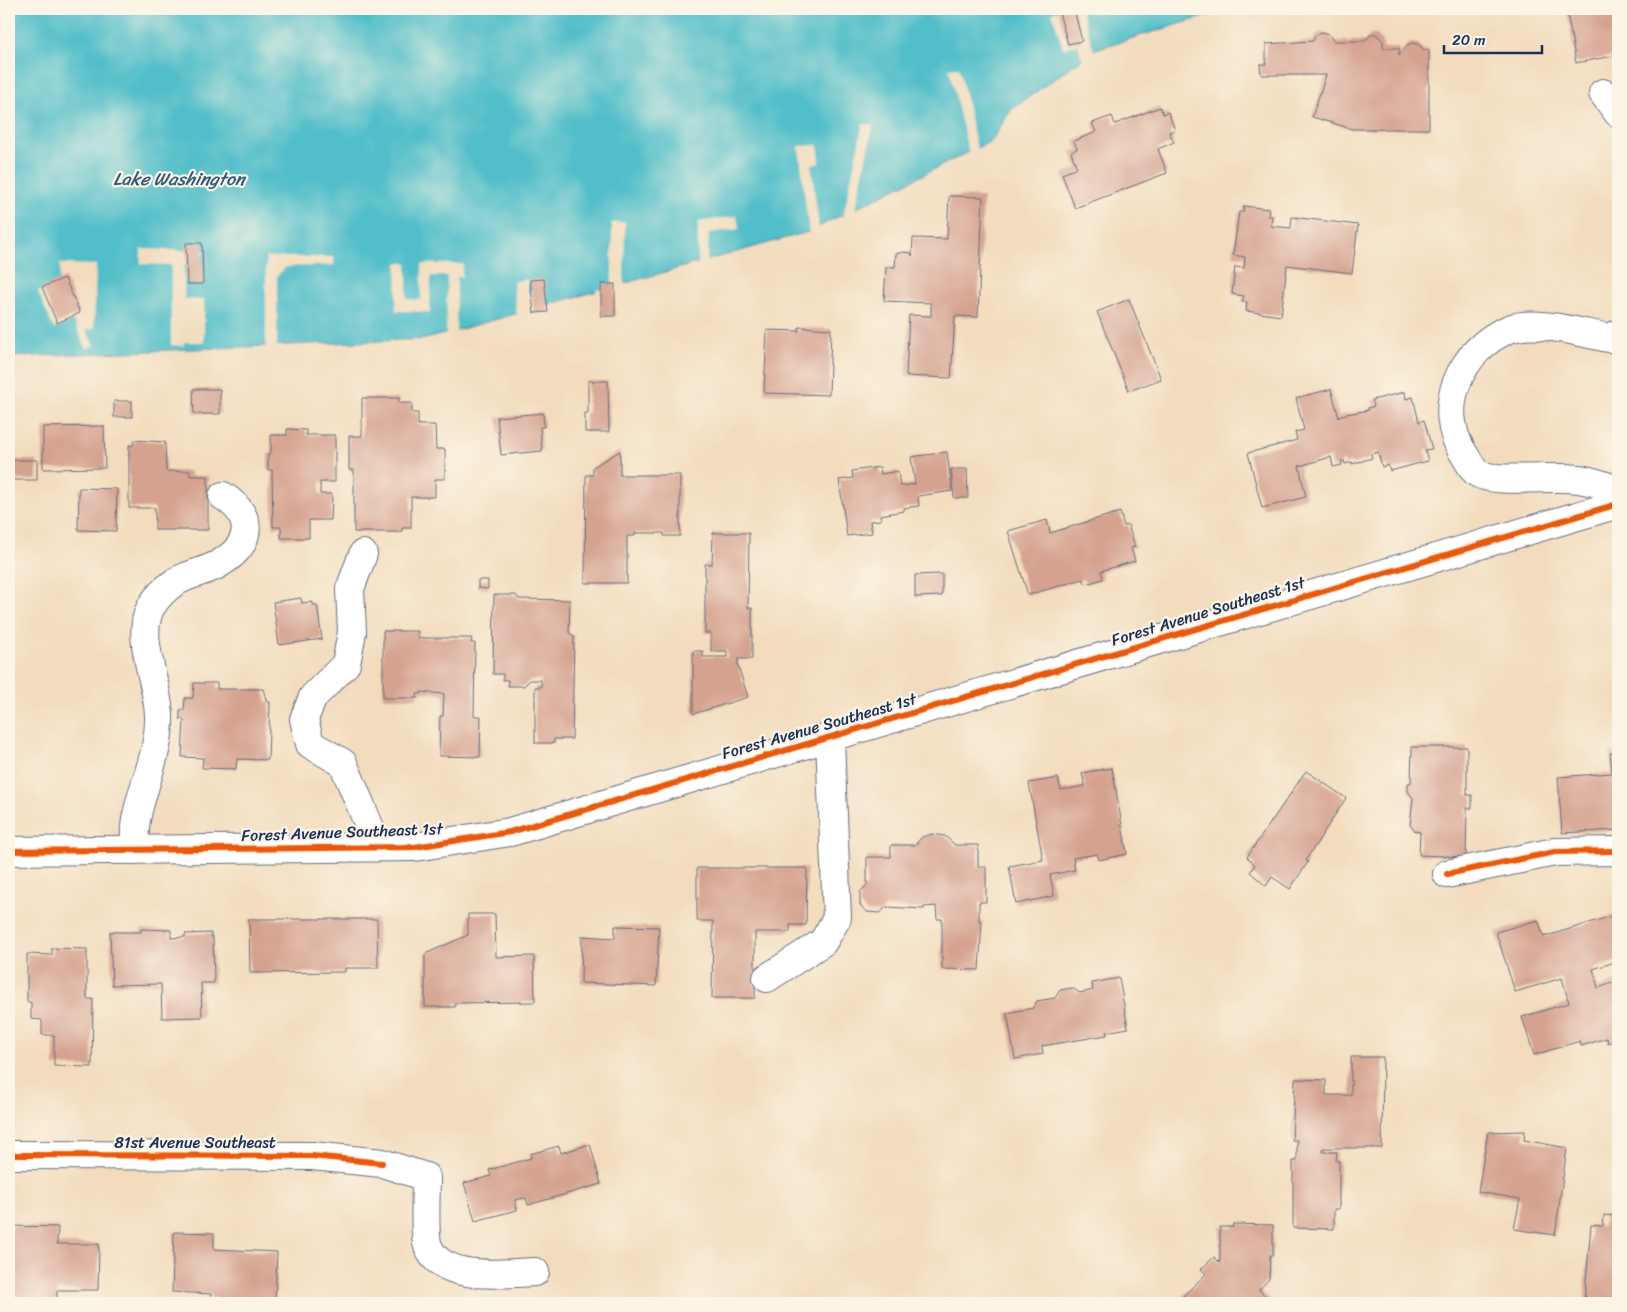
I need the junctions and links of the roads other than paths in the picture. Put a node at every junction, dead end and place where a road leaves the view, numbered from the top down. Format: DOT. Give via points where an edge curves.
graph roads {
  1 [pos="1618,334"];
  2 [pos="1618,490"];
  3 [pos="223,496"];
  4 [pos="1618,504"];
  5 [pos="363,554"];
  6 [pos="830,738"];
  7 [pos="378,847"];
  8 [pos="135,850"];
  9 [pos="9,851"];
  10 [pos="1618,851"];
  11 [pos="1447,874"];
  12 [pos="767,978"];
  13 [pos="9,1155"];
  14 [pos="535,1272"];
  1 -- 2 [label="street" via="1609,338 1528,324 1508,330 1470,357 1451,397 1451,424 1460,448 1476,473 1495,479 1578,479"];
  3 -- 8 [label="street" via="234,503 245,517 245,538 227,558 167,588 150,608 147,652 159,719 152,762 135,821"];
  4 -- 6 [label="street, Forest Avenue Southeast 1st"];
  5 -- 7 [label="street" via="350,589 352,632 346,664 313,696 304,719 310,744 343,763"];
  6 -- 7 [label="street, Forest Avenue Southeast 1st" via="510,832 415,847"];
  6 -- 12 [label="street" via="837,918 823,942"];
  7 -- 8 [label="street, Forest Avenue Southeast 1st"];
  8 -- 9 [label="street, Forest Avenue Southeast 1st"];
  10 -- 11 [label="street" via="1555,852"];
  13 -- 14 [label="street, 81st Avenue Southeast" via="312,1156 382,1163 426,1177 427,1243 437,1261 471,1274"];
}
